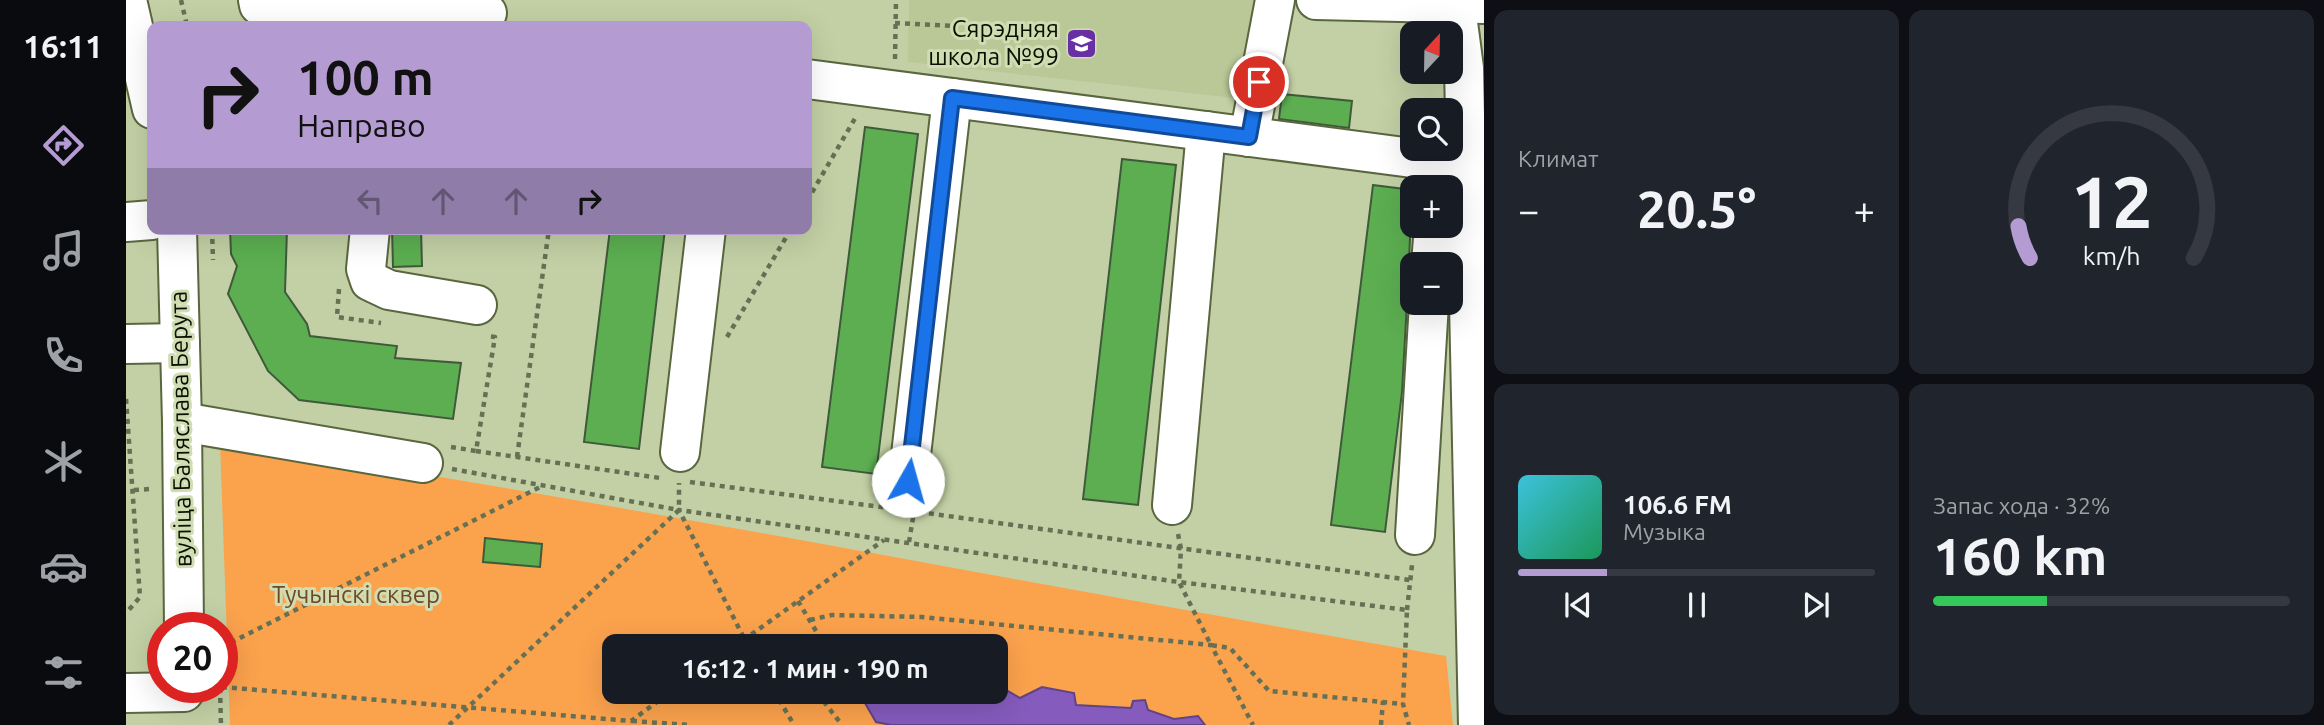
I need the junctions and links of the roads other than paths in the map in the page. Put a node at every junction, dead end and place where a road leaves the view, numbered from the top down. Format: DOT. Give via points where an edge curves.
graph roads {
  1 [pos="127,0"];
  2 [pos="258,0"];
  3 [pos="1275,0"];
  4 [pos="1316,0"];
  5 [pos="1465,3"];
  6 [pos="487,13"];
  7 [pos="147,79"];
  8 [pos="812,80"];
  9 [pos="952,98"];
  10 [pos="1206,131"];
  11 [pos="1249,137"];
  12 [pos="1435,175"];
  13 [pos="147,220"];
  14 [pos="126,222"];
  15 [pos="177,235"];
  16 [pos="369,235"];
  17 [pos="705,235"];
  18 [pos="1428,315"];
  19 [pos="480,320"];
  20 [pos="180,343"];
  21 [pos="126,344"];
  22 [pos="182,422"];
  23 [pos="423,463"];
  24 [pos="673,466"];
  25 [pos="911,496"];
  26 [pos="1172,505"];
  27 [pos="1415,535"];
  28 [pos="184,612"];
  29 [pos="126,693"];
  30 [pos="147,694"];
  31 [pos="1478,725"];
  1 -- 7 [label="street"];
  2 -- 6 [label="street" via="275,18"];
  3 -- 11 [label="street"];
  4 -- 5 [label="street"];
  5 -- 31 [label="street"];
  8 -- 9 [label="street"];
  9 -- 10 [label="street"];
  9 -- 25 [label="street"];
  10 -- 11 [label="street"];
  10 -- 26 [label="street"];
  11 -- 12 [label="street" via="1412,158 1431,167"];
  13 -- 14 [label="street"];
  15 -- 20 [label="street, вуліца Баляслава Берута"];
  16 -- 19 [label="street" via="366,269 370,281"];
  17 -- 24 [label="street" via="691,363"];
  18 -- 27 [label="street"];
  20 -- 21 [label="street"];
  20 -- 22 [label="street, вуліца Баляслава Берута"];
  22 -- 23 [label="street"];
  22 -- 28 [label="street, вуліца Баляслава Берута"];
  29 -- 30 [label="street"];
}
